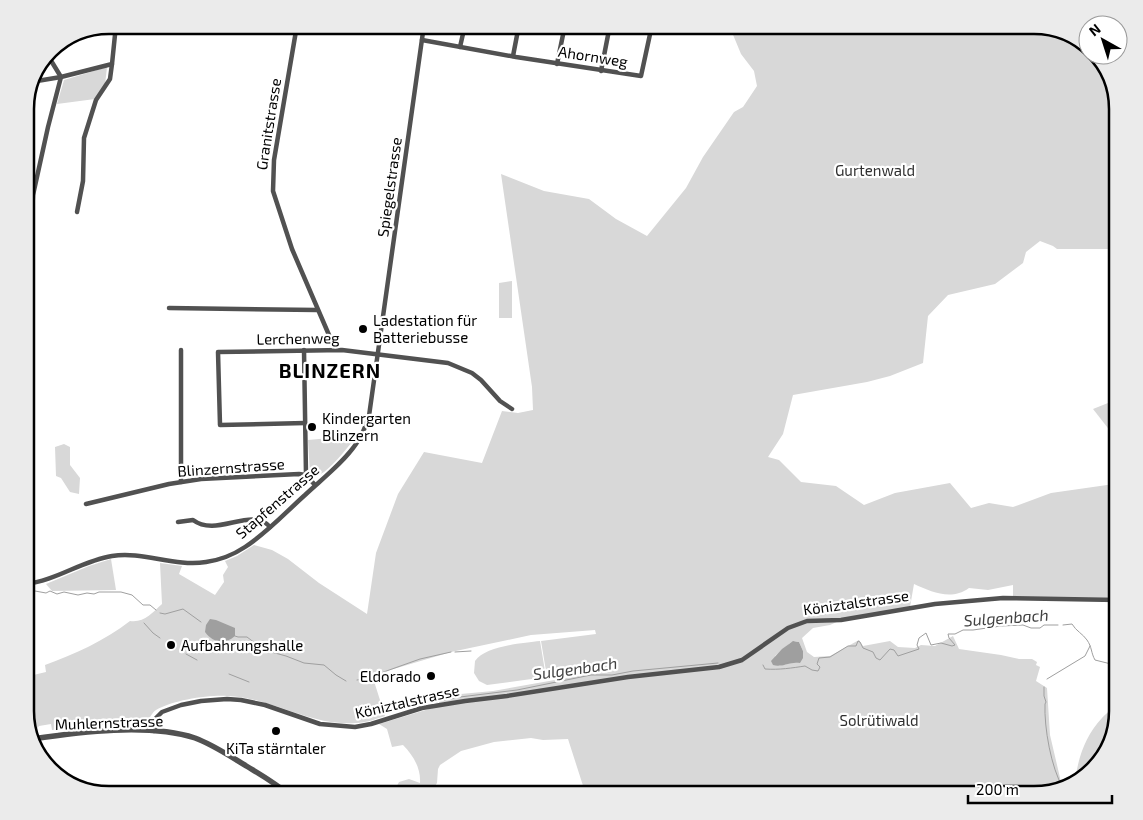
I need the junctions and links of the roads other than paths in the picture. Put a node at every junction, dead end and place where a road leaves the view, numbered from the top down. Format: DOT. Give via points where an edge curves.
graph roads {
  1 [pos="115,34"];
  2 [pos="295,34"];
  3 [pos="423,34"];
  4 [pos="463,34"];
  5 [pos="517,34"];
  6 [pos="563,34"];
  7 [pos="608,34"];
  8 [pos="650,34"];
  9 [pos="422,40"];
  10 [pos="460,47"];
  11 [pos="513,56"];
  12 [pos="51,61"];
  13 [pos="112,64"];
  14 [pos="557,64"];
  15 [pos="602,71"];
  16 [pos="61,77"];
  17 [pos="39,81"];
  18 [pos="34,190"];
  19 [pos="78,212"];
  20 [pos="169,308"];
  21 [pos="317,310"];
  22 [pos="335,349"];
  23 [pos="181,350"];
  24 [pos="304,350"];
  25 [pos="378,353"];
  26 [pos="512,408"];
  27 [pos="304,423"];
  28 [pos="306,475"];
  29 [pos="182,482"];
  30 [pos="315,485"];
  31 [pos="86,504"];
  32 [pos="178,522"];
  33 [pos="270,527"];
  34 [pos="34,582"];
  35 [pos="1109,600"];
  36 [pos="154,731"];
  37 [pos="39,739"];
  38 [pos="277,786"];
  1 -- 13 [label="street"];
  2 -- 21 [label="street, Granitstrasse" via="274,160 273,191"];
  3 -- 9 [label="street, Spiegelstrasse"];
  4 -- 10 [label="street"];
  5 -- 11 [label="street"];
  6 -- 14 [label="street"];
  7 -- 15 [label="street"];
  8 -- 15 [label="street, Ahornweg" via="641,76"];
  9 -- 10 [label="street, Ahornweg"];
  9 -- 25 [label="street, Spiegelstrasse"];
  10 -- 11 [label="street, Ahornweg"];
  11 -- 14 [label="street, Ahornweg"];
  12 -- 16 [label="street"];
  13 -- 16 [label="street"];
  13 -- 19 [label="street" via="110,78 96,100 84,138"];
  14 -- 15 [label="street, Ahornweg"];
  16 -- 17 [label="street"];
  16 -- 18 [label="street"];
  20 -- 21 [label="street"];
  21 -- 22 [label="street, Granitstrasse"];
  22 -- 24 [label="street, Lerchenweg"];
  22 -- 25 [label="street, Lerchenweg"];
  23 -- 29 [label="street"];
  24 -- 27 [label="street"];
  24 -- 27 [label="street, Lerchenweg" via="218,352 220,425"];
  25 -- 26 [label="street, Lerchenweg" via="457,366 481,380 500,402"];
  25 -- 30 [label="street, Stapfenstrasse" via="364,430 351,451"];
  27 -- 28 [label="street"];
  28 -- 29 [label="street, Blinzernstrasse" via="221,477"];
  28 -- 30 [label="street, Blinzernstrasse"];
  29 -- 31 [label="street, Blinzernstrasse"];
  30 -- 33 [label="street, Stapfenstrasse"];
  32 -- 33 [label="street" via="193,520 200,526 259,518"];
  33 -- 34 [label="street, Stapfenstrasse" via="244,548 213,560 188,563 132,555 113,556"];
  35 -- 36 [label="street, Köniztalstrasse" via="1003,598 910,607 841,620 807,621 788,628 742,660 719,667 642,675 422,708 355,727 320,724 252,702 201,700 162,712 156,718"];
  36 -- 37 [label="street, Muhlernstrasse" via="83,733"];
  36 -- 38 [label="street, Muhlernstrasse" via="189,737 213,746"];
}
